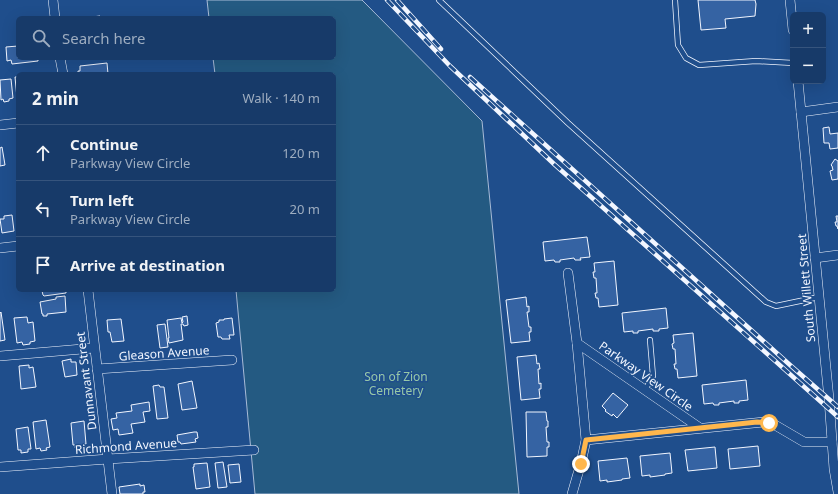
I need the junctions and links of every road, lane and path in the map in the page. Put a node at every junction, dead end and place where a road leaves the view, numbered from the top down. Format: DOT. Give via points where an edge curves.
graph roads {
  1 [pos="53,0"];
  2 [pos="439,0"];
  3 [pos="675,0"];
  4 [pos="790,0"];
  5 [pos="791,12"];
  6 [pos="55,16"];
  7 [pos="60,60"];
  8 [pos="790,63"];
  9 [pos="63,72"];
  10 [pos="798,84"];
  11 [pos="838,107"];
  12 [pos="801,112"];
  13 [pos="16,123"];
  14 [pos="0,125"];
  15 [pos="16,246"];
  16 [pos="0,248"];
  17 [pos="838,256"];
  18 [pos="815,258"];
  19 [pos="568,273"];
  20 [pos="88,292"];
  21 [pos="819,297"];
  22 [pos="650,340"];
  23 [pos="577,343"];
  24 [pos="94,348"];
  25 [pos="0,356"];
  26 [pos="232,360"];
  27 [pos="97,370"];
  28 [pos="645,390"];
  29 [pos="700,428"];
  30 [pos="586,440"];
  31 [pos="832,442"];
  32 [pos="254,450"];
  33 [pos="108,459"];
  34 [pos="0,467"];
  35 [pos="838,492"];
  36 [pos="112,494"];
  37 [pos="572,494"];
  1 -- 6 [label="street"];
  2 -- 21 [label="lane" via="568,123 766,302 776,306"];
  3 -- 8 [label="lane" via="678,45 686,58 699,65 756,61"];
  4 -- 5 [label="street"];
  7 -- 9 [label="street"];
  10 -- 12 [label="street, South Willett Street"];
  11 -- 12 [label="street"];
  12 -- 18 [label="street, South Willett Street"];
  13 -- 14 [label="street"];
  15 -- 16 [label="street"];
  17 -- 18 [label="street"];
  18 -- 21 [label="street, South Willett Street"];
  19 -- 23 [label="street"];
  20 -- 24 [label="street, Dunnavant Street"];
  21 -- 31 [label="street, South Willett Street"];
  22 -- 28 [label="lane" via="653,376"];
  23 -- 28 [label="street, Parkway View Circle"];
  23 -- 30 [label="street"];
  24 -- 25 [label="street"];
  24 -- 27 [label="street, Dunnavant Street"];
  26 -- 27 [label="street, Gleason Avenue"];
  27 -- 33 [label="street, Dunnavant Street"];
  28 -- 29 [label="street, Parkway View Circle"];
  29 -- 30 [label="street, Parkway View Circle"];
  29 -- 31 [label="street, Parkway View Circle" via="764,422 775,425 804,442"];
  30 -- 37 [label="street"];
  31 -- 35 [label="street, South Willett Street"];
  32 -- 33 [label="street, Richmond Avenue"];
  33 -- 34 [label="street, Richmond Avenue"];
  33 -- 36 [label="street, Dunnavant Street"];
}
